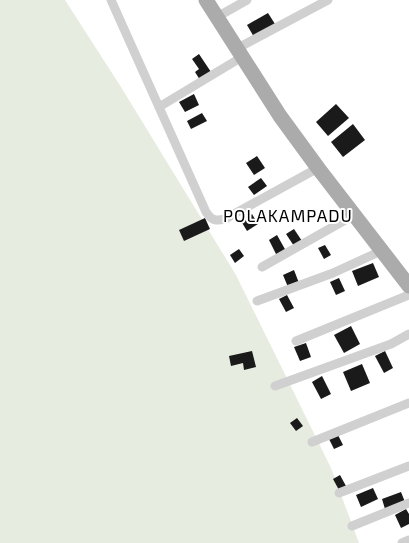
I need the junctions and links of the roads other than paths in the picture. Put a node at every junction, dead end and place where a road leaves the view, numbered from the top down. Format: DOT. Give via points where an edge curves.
graph roads {
  1 [pos="111,0"];
  2 [pos="206,0"];
  3 [pos="247,0"];
  4 [pos="328,0"];
  5 [pos="217,17"];
  6 [pos="239,53"];
  7 [pos="159,107"];
  8 [pos="318,168"];
  9 [pos="354,215"];
  10 [pos="381,251"];
  11 [pos="262,267"];
  12 [pos="409,286"];
  13 [pos="409,295"];
  14 [pos="257,301"];
  15 [pos="409,334"];
  16 [pos="296,341"];
  17 [pos="275,386"];
  18 [pos="409,403"];
  19 [pos="312,442"];
  20 [pos="409,466"];
  21 [pos="339,493"];
  22 [pos="409,503"];
  23 [pos="352,526"];
  24 [pos="409,540"];
  25 [pos="402,543"];
  1 -- 7 [label="street"];
  2 -- 5 [label="main road"];
  3 -- 5 [label="street"];
  4 -- 6 [label="street"];
  5 -- 6 [label="main road"];
  6 -- 7 [label="street"];
  6 -- 8 [label="main road"];
  7 -- 8 [label="street" via="210,219 225,219"];
  8 -- 9 [label="main road"];
  9 -- 10 [label="main road"];
  9 -- 11 [label="street"];
  10 -- 12 [label="main road"];
  10 -- 14 [label="street" via="333,273"];
  13 -- 16 [label="street"];
  15 -- 17 [label="street" via="391,344"];
  18 -- 19 [label="street"];
  20 -- 21 [label="street"];
  22 -- 23 [label="street"];
  24 -- 25 [label="street"];
}
